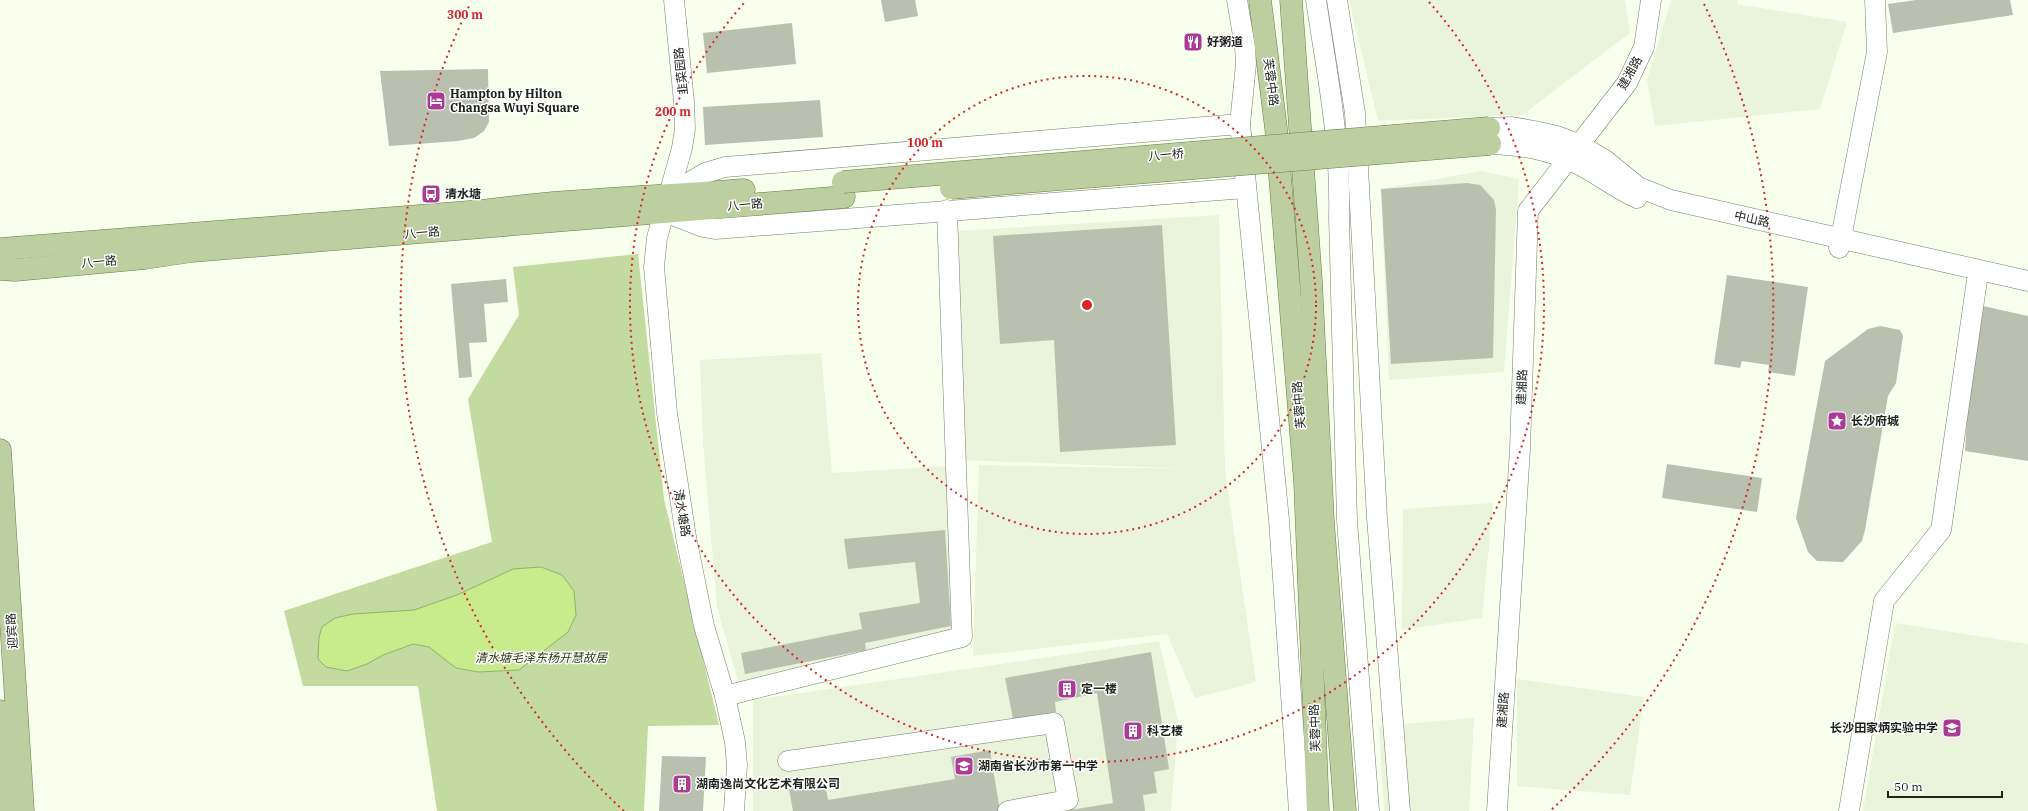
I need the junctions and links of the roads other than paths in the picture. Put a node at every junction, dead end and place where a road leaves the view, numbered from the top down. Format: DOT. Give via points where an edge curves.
graph roads {
  1 [pos="674,0"];
  2 [pos="1237,0"];
  3 [pos="1260,0"];
  4 [pos="1291,0"];
  5 [pos="1316,0"];
  6 [pos="1337,0"];
  7 [pos="1651,0"];
  8 [pos="1875,0"];
  9 [pos="1240,124"];
  10 [pos="1490,136"];
  11 [pos="1573,151"];
  12 [pos="1246,188"];
  13 [pos="843,189"];
  14 [pos="667,203"];
  15 [pos="947,210"];
  16 [pos="1840,243"];
  17 [pos="0,249"];
  18 [pos="0,269"];
  19 [pos="1976,280"];
  20 [pos="2028,281"];
  21 [pos="2028,291"];
  22 [pos="0,450"];
  23 [pos="725,696"];
  24 [pos="0,710"];
  25 [pos="788,762"];
  26 [pos="6,811"];
  27 [pos="24,811"];
  28 [pos="734,811"];
  29 [pos="1008,811"];
  30 [pos="1299,811"];
  31 [pos="1318,811"];
  32 [pos="1345,811"];
  33 [pos="1369,811"];
  34 [pos="1400,811"];
  35 [pos="1497,811"];
  36 [pos="1849,811"];
  1 -- 14 [label="street, 韭菜园路" via="685,129"];
  2 -- 9 [label="street" via="1246,47"];
  3 -- 31 [label="main road, 芙蓉中路" via="1276,128 1305,482"];
  4 -- 32 [label="main road, 芙蓉中路" via="1312,281 1323,521"];
  5 -- 33 [label="street" via="1335,118 1340,177 1347,520"];
  6 -- 34 [label="street" via="1356,113 1377,518"];
  7 -- 11 [label="street, 建湘路" via="1644,47 1627,83"];
  8 -- 16 [label="street" via="1877,52"];
  9 -- 12 [label="street"];
  9 -- 14 [label="street" via="725,167 705,173"];
  10 -- 11 [label="street, 中山路" via="1533,147"];
  10 -- 13 [label="main road, 八一桥, bridge"];
  11 -- 16 [label="street, 中山路" via="1632,195 1669,211"];
  11 -- 35 [label="street, 建湘路" via="1528,211 1520,449"];
  12 -- 15 [label="street"];
  12 -- 30 [label="street" via="1279,520"];
  13 -- 14 [label="main road, 八一路"];
  14 -- 15 [label="street" via="703,227 715,229"];
  14 -- 17 [label="main road, 八一路" via="542,204 138,240"];
  14 -- 18 [label="main road, 八一路" via="192,251 145,258 15,270"];
  14 -- 23 [label="street, 清水塘路" via="657,238 654,267 667,413 693,575 704,626"];
  15 -- 23 [label="street" via="962,637"];
  16 -- 19 [label="street, 中山路"];
  16 -- 20 [label="street, 中山路"];
  19 -- 21 [label="street, 中山路"];
  19 -- 36 [label="street" via="1941,530 1884,602"];
  22 -- 27 [label="main road, 迎宾路"];
  23 -- 28 [label="street, 清水塘路" via="737,765"];
  24 -- 26 [label="main road"];
  25 -- 29 [label="street" via="1054,723 1068,800"];
}
